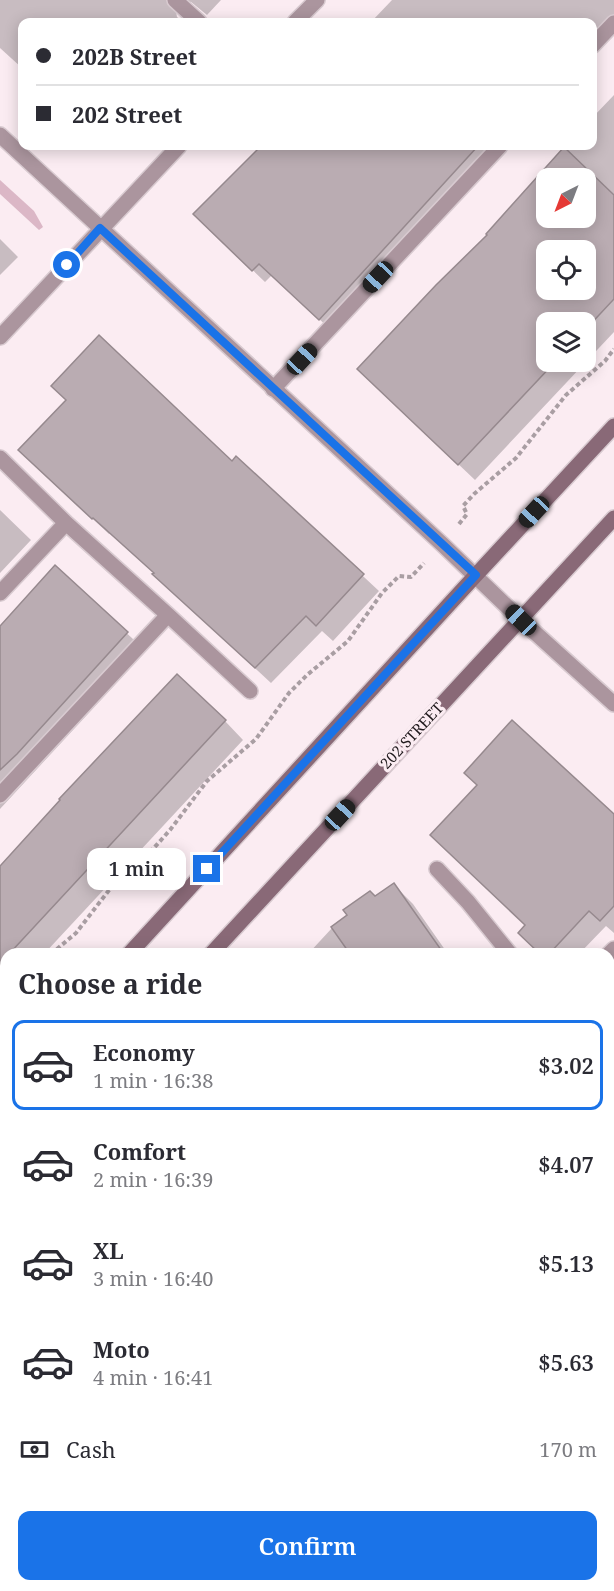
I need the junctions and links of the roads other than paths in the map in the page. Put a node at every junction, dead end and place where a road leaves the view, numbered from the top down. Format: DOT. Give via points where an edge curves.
graph roads {
  1 [pos="175,0"];
  2 [pos="317,0"];
  3 [pos="195,18"];
  4 [pos="299,18"];
  5 [pos="614,23"];
  6 [pos="597,41"];
  7 [pos="0,135"];
  8 [pos="175,150"];
  9 [pos="496,150"];
  10 [pos="100,228"];
  11 [pos="0,337"];
  12 [pos="273,389"];
  13 [pos="614,426"];
  14 [pos="0,458"];
  15 [pos="614,519"];
  16 [pos="66,523"];
  17 [pos="476,575"];
  18 [pos="0,593"];
  19 [pos="168,615"];
  20 [pos="521,620"];
  21 [pos="250,691"];
  22 [pos="614,704"];
  23 [pos="0,795"];
  24 [pos="437,869"];
  25 [pos="134,948"];
  26 [pos="217,948"];
  27 [pos="505,948"];
  1 -- 3 [label="street"];
  2 -- 4 [label="street"];
  5 -- 6 [label="street"];
  7 -- 10 [label="street"];
  8 -- 10 [label="street"];
  9 -- 12 [label="street"];
  10 -- 11 [label="street"];
  10 -- 12 [label="street"];
  12 -- 17 [label="street"];
  13 -- 17 [label="main road"];
  14 -- 16 [label="street"];
  15 -- 20 [label="main road, 202 STREET"];
  16 -- 18 [label="street"];
  16 -- 19 [label="street"];
  17 -- 20 [label="street"];
  17 -- 25 [label="main road"];
  19 -- 21 [label="street"];
  19 -- 23 [label="street"];
  20 -- 22 [label="street"];
  20 -- 26 [label="main road, 202 STREET"];
  24 -- 27 [label="street"];
}
